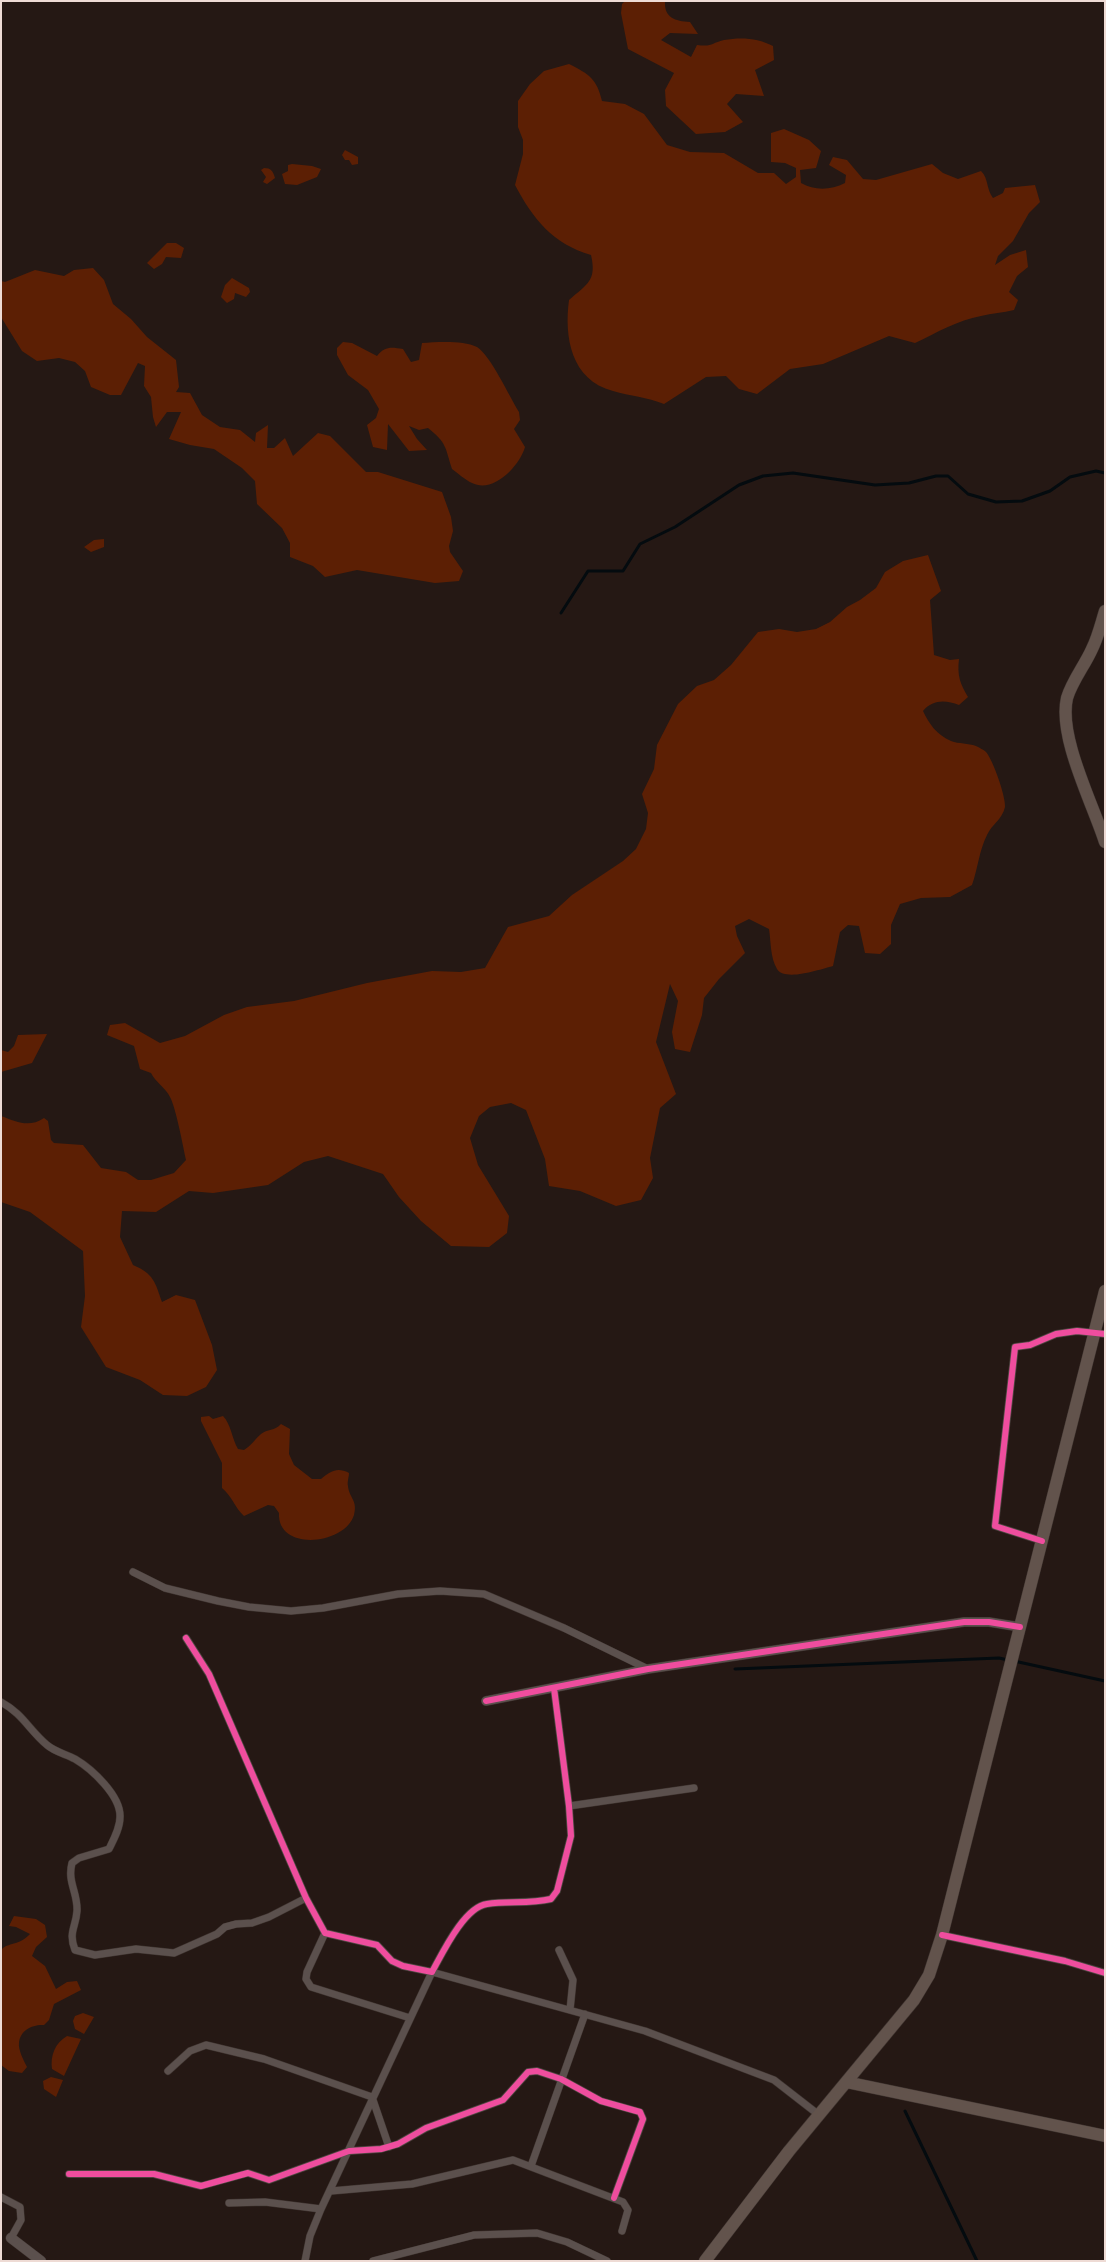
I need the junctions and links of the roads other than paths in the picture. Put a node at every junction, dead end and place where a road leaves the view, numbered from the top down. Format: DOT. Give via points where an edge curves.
graph roads {
  1 [pos="1105,611"];
  2 [pos="1105,842"];
  3 [pos="1105,1291"];
  4 [pos="1099,1333"];
  5 [pos="1042,1541"];
  6 [pos="133,1572"];
  7 [pos="1020,1627"];
  8 [pos="186,1638"];
  9 [pos="648,1669"];
  10 [pos="554,1688"];
  11 [pos="486,1701"];
  12 [pos="1,1702"];
  13 [pos="694,1788"];
  14 [pos="569,1806"];
  15 [pos="306,1898"];
  16 [pos="325,1933"];
  17 [pos="942,1935"];
  18 [pos="559,1950"];
  19 [pos="432,1972"];
  20 [pos="1105,1973"];
  21 [pos="570,2010"];
  22 [pos="585,2014"];
  23 [pos="410,2018"];
  24 [pos="168,2071"];
  25 [pos="560,2079"];
  26 [pos="846,2082"];
  27 [pos="372,2097"];
  28 [pos="820,2115"];
  29 [pos="1105,2136"];
  30 [pos="389,2147"];
  31 [pos="349,2151"];
  32 [pos="531,2166"];
  33 [pos="68,2174"];
  34 [pos="330,2191"];
  35 [pos="1,2197"];
  36 [pos="614,2198"];
  37 [pos="229,2203"];
  38 [pos="321,2208"];
  39 [pos="622,2231"];
  40 [pos="11,2238"];
  41 [pos="41,2261"];
  42 [pos="305,2261"];
  43 [pos="373,2261"];
  44 [pos="608,2261"];
  45 [pos="705,2261"];
  1 -- 2 [label="main road" via="1092,649 1067,698 1067,718 1074,757"];
  3 -- 4 [label="main road"];
  4 -- 5 [label="main road"];
  4 -- 5 [label="street" via="1056,1334 1016,1347 995,1526"];
  5 -- 7 [label="main road"];
  6 -- 9 [label="street" via="165,1588 249,1607 291,1611 405,1594 440,1591 484,1594 564,1628"];
  7 -- 9 [label="street" via="989,1622 964,1622"];
  7 -- 17 [label="main road"];
  8 -- 15 [label="street" via="209,1674"];
  9 -- 10 [label="street"];
  10 -- 11 [label="street"];
  10 -- 14 [label="street"];
  12 -- 15 [label="street" via="15,1709 48,1746 75,1759 96,1774 117,1804 120,1816 109,1849 72,1862 69,1873 77,1911 72,1931 75,1950 95,1955 136,1949 174,1953 217,1934 225,1927 252,1923 269,1917"];
  13 -- 14 [label="street"];
  14 -- 19 [label="street" via="571,1836 557,1891 551,1899 485,1904 476,1909 452,1936"];
  15 -- 16 [label="street"];
  16 -- 19 [label="street" via="377,1945 392,1961"];
  16 -- 23 [label="street" via="307,1972 306,1979 312,1987"];
  17 -- 20 [label="street" via="1065,1961"];
  17 -- 26 [label="main road" via="929,1976 914,2000"];
  18 -- 21 [label="street" via="573,1980"];
  19 -- 21 [label="street"];
  19 -- 23 [label="street"];
  21 -- 22 [label="street"];
  22 -- 25 [label="street"];
  22 -- 28 [label="street" via="645,2031 774,2080"];
  23 -- 27 [label="street"];
  24 -- 27 [label="street" via="190,2051 206,2045 264,2059"];
  25 -- 30 [label="street" via="537,2071 528,2072 503,2100 426,2128"];
  25 -- 32 [label="street"];
  25 -- 36 [label="street" via="601,2101 640,2112 643,2119"];
  26 -- 28 [label="main road"];
  26 -- 29 [label="main road"];
  27 -- 30 [label="street"];
  27 -- 31 [label="street"];
  28 -- 45 [label="main road"];
  30 -- 31 [label="street"];
  31 -- 33 [label="street" via="269,2180 248,2173 201,2186 154,2174"];
  31 -- 34 [label="street"];
  32 -- 34 [label="street" via="508,2160 412,2184"];
  32 -- 36 [label="street"];
  34 -- 38 [label="street"];
  35 -- 40 [label="street" via="20,2207 21,2220"];
  36 -- 39 [label="street" via="623,2202 628,2210"];
  37 -- 38 [label="street" via="265,2202"];
  38 -- 42 [label="street" via="310,2236"];
  40 -- 41 [label="main road"];
  43 -- 44 [label="street" via="474,2235 537,2233 566,2242"];
}
